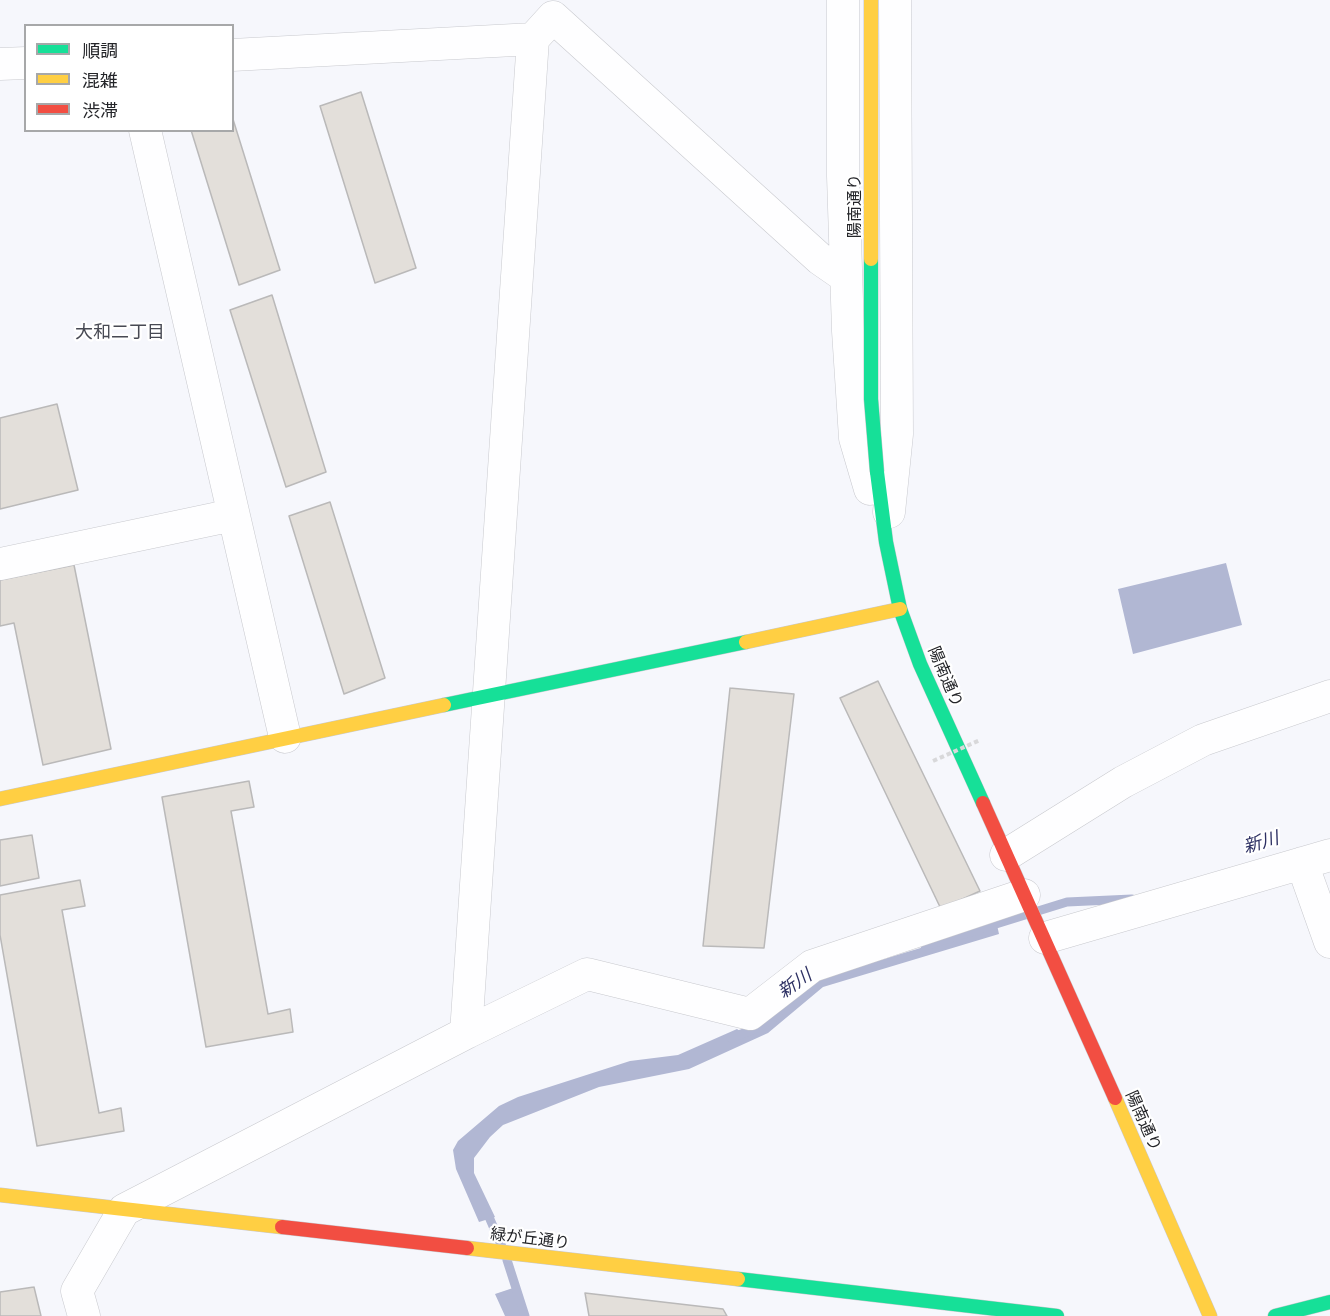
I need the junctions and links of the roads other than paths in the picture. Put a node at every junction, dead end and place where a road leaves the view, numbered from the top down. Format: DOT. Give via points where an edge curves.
graph roads {
  1 [pos="843,0"];
  2 [pos="871,0"];
  3 [pos="895,0"];
  4 [pos="539,19"];
  5 [pos="234,56"];
  6 [pos="24,63"];
  7 [pos="0,64"];
  8 [pos="145,132"];
  9 [pos="846,277"];
  10 [pos="233,515"];
  11 [pos="886,542"];
  12 [pos="0,564"];
  13 [pos="900,609"];
  14 [pos="490,694"];
  15 [pos="1330,696"];
  16 [pos="285,737"];
  17 [pos="0,799"];
  18 [pos="1006,855"];
  19 [pos="1316,859"];
  20 [pos="1024,895"];
  21 [pos="1045,938"];
  22 [pos="1330,942"];
  23 [pos="466,1033"];
  24 [pos="0,1195"];
  25 [pos="124,1210"];
  26 [pos="1330,1302"];
  27 [pos="84,1316"];
  28 [pos="1057,1316"];
  29 [pos="1210,1316"];
  30 [pos="1275,1316"];
  1 -- 9 [label="street"];
  2 -- 11 [label="street, 陽南通り, bridge" via="871,399"];
  3 -- 11 [label="street" via="897,434"];
  4 -- 5 [label="street"];
  4 -- 9 [label="street"];
  4 -- 14 [label="street"];
  6 -- 7 [label="street"];
  8 -- 10 [label="street"];
  9 -- 11 [label="street" via="855,438"];
  10 -- 12 [label="street"];
  10 -- 16 [label="street"];
  11 -- 13 [label="street, 陽南通り"];
  13 -- 14 [label="street"];
  13 -- 18 [label="street, 陽南通り" via="920,664"];
  14 -- 16 [label="street"];
  14 -- 23 [label="street"];
  15 -- 18 [label="street" via="1203,740 1124,782"];
  16 -- 17 [label="street"];
  18 -- 20 [label="street, 陽南通り"];
  19 -- 21 [label="street"];
  19 -- 22 [label="street"];
  20 -- 21 [label="street, 陽南通り"];
  20 -- 23 [label="street" via="812,966 750,1014 588,974"];
  21 -- 29 [label="street, 陽南通り"];
  23 -- 25 [label="street"];
  24 -- 25 [label="street, 緑が丘通り"];
  25 -- 27 [label="street" via="77,1291"];
  25 -- 28 [label="street, 緑が丘通り"];
  26 -- 30 [label="street"];
}
